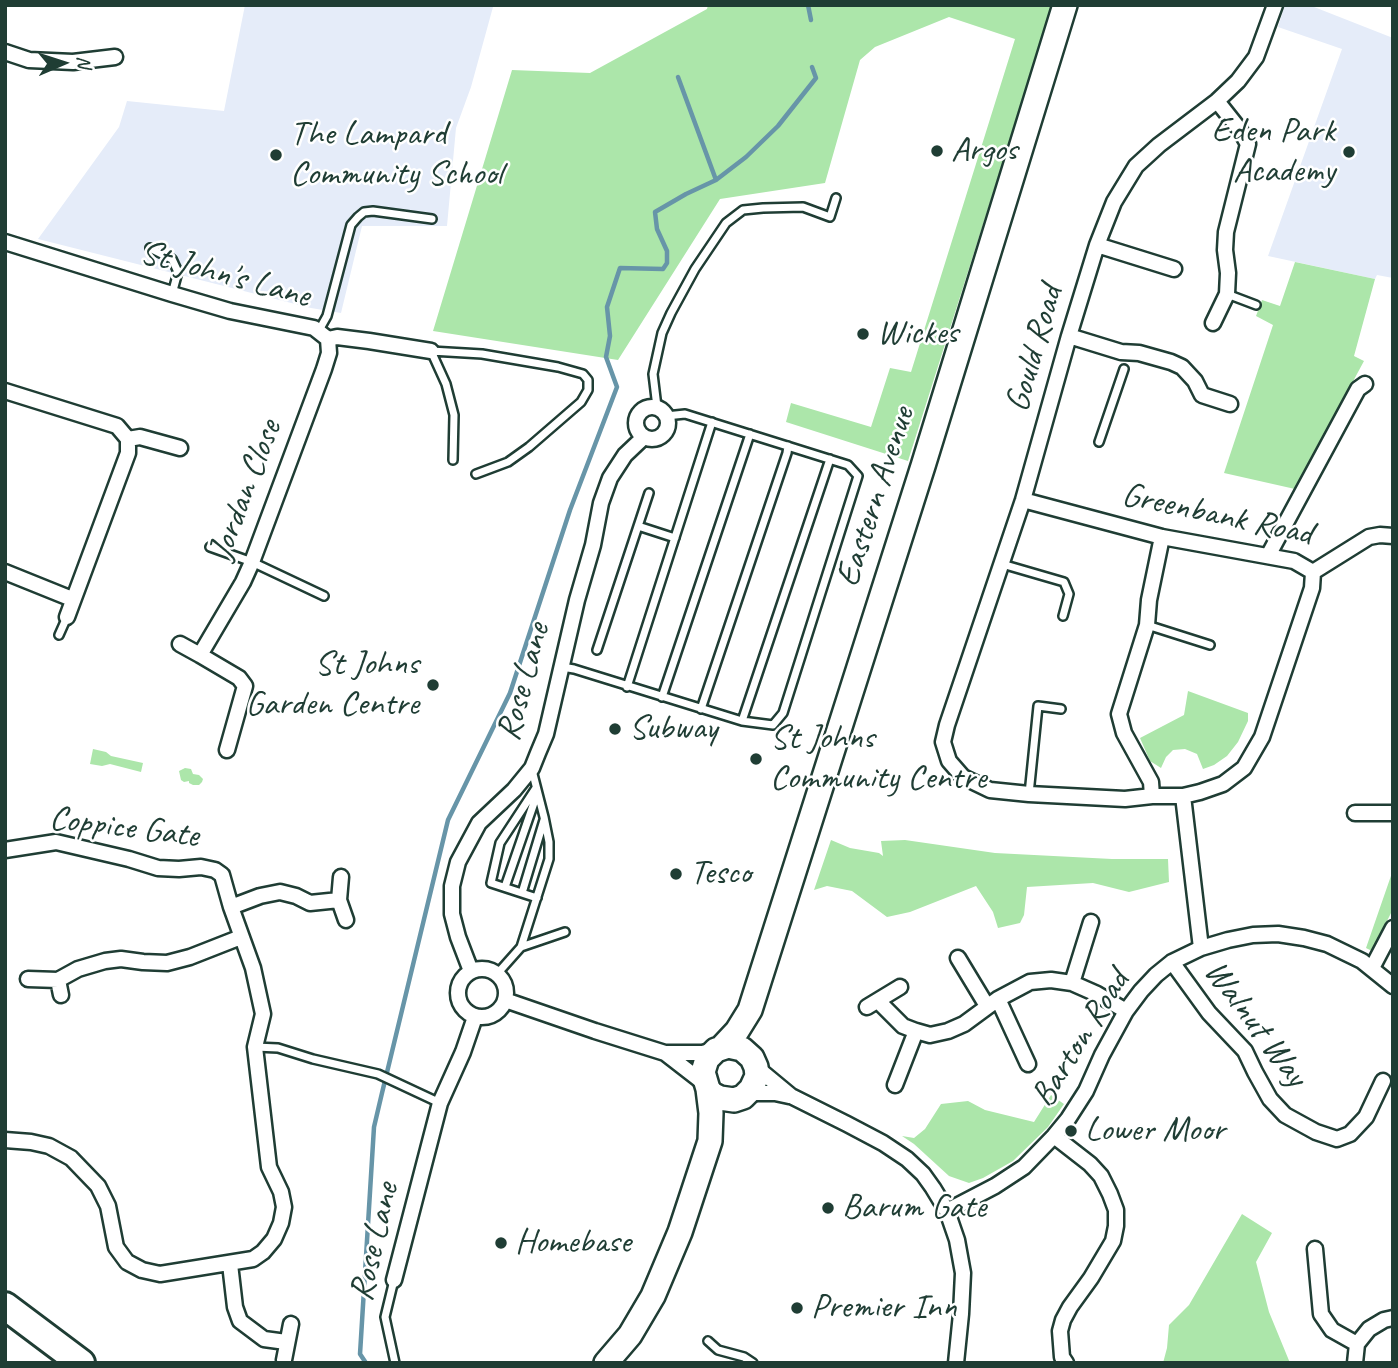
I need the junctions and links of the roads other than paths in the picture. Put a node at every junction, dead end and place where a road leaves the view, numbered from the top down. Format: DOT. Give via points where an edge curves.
graph roads {
  1 [pos="1065,5"];
  2 [pos="1275,5"];
  3 [pos="5,52"];
  4 [pos="115,57"];
  5 [pos="1217,101"];
  6 [pos="836,198"];
  7 [pos="432,219"];
  8 [pos="5,242"];
  9 [pos="1097,245"];
  10 [pos="150,248"];
  11 [pos="1174,269"];
  12 [pos="172,294"];
  13 [pos="1227,294"];
  14 [pos="1256,305"];
  15 [pos="1213,323"];
  16 [pos="323,335"];
  17 [pos="1069,336"];
  18 [pos="431,351"];
  19 [pos="1121,352"];
  20 [pos="1124,369"];
  21 [pos="1365,384"];
  22 [pos="5,391"];
  23 [pos="1230,404"];
  24 [pos="662,411"];
  25 [pos="712,422"];
  26 [pos="750,434"];
  27 [pos="644,437"];
  28 [pos="128,439"];
  29 [pos="1099,442"];
  30 [pos="788,446"];
  31 [pos="180,448"];
  32 [pos="830,459"];
  33 [pos="453,460"];
  34 [pos="476,474"];
  35 [pos="649,493"];
  36 [pos="1023,500"];
  37 [pos="638,526"];
  38 [pos="1393,536"];
  39 [pos="1162,537"];
  40 [pos="675,538"];
  41 [pos="210,547"];
  42 [pos="1268,556"];
  43 [pos="252,562"];
  44 [pos="1001,563"];
  45 [pos="5,572"];
  46 [pos="1313,572"];
  47 [pos="324,596"];
  48 [pos="72,599"];
  49 [pos="1063,616"];
  50 [pos="66,617"];
  51 [pos="1147,625"];
  52 [pos="59,635"];
  53 [pos="180,644"];
  54 [pos="1210,645"];
  55 [pos="597,650"];
  56 [pos="200,655"];
  57 [pos="562,667"];
  58 [pos="626,687"];
  59 [pos="662,697"];
  60 [pos="701,709"];
  61 [pos="1061,709"];
  62 [pos="742,721"];
  63 [pos="227,750"];
  64 [pos="531,768"];
  65 [pos="537,790"];
  66 [pos="1029,794"];
  67 [pos="1152,796"];
  68 [pos="1183,796"];
  69 [pos="1355,813"];
  70 [pos="1393,813"];
  71 [pos="544,820"];
  72 [pos="5,850"];
  73 [pos="341,877"];
  74 [pos="505,887"];
  75 [pos="522,893"];
  76 [pos="537,898"];
  77 [pos="339,900"];
  78 [pos="231,907"];
  79 [pos="345,920"];
  80 [pos="1091,922"];
  81 [pos="1393,928"];
  82 [pos="565,932"];
  83 [pos="241,937"];
  84 [pos="521,947"];
  85 [pos="1201,948"];
  86 [pos="958,958"];
  87 [pos="1172,962"];
  88 [pos="1372,968"];
  89 [pos="471,971"];
  90 [pos="497,974"];
  91 [pos="28,979"];
  92 [pos="58,979"];
  93 [pos="1072,984"];
  94 [pos="1393,986"];
  95 [pos="900,987"];
  96 [pos="61,995"];
  97 [pos="505,1000"];
  98 [pos="993,1002"];
  99 [pos="750,1010"];
  100 [pos="1126,1012"];
  101 [pos="475,1017"];
  102 [pos="916,1031"];
  103 [pos="255,1047"];
  104 [pos="719,1048"];
  105 [pos="666,1053"];
  106 [pos="752,1060"];
  107 [pos="1028,1064"];
  108 [pos="1383,1081"];
  109 [pos="895,1085"];
  110 [pos="706,1087"];
  111 [pos="741,1096"];
  112 [pos="791,1096"];
  113 [pos="440,1103"];
  114 [pos="1054,1136"];
  115 [pos="5,1140"];
  116 [pos="710,1141"];
  117 [pos="947,1211"];
  118 [pos="1315,1249"];
  119 [pos="230,1264"];
  120 [pos="394,1280"];
  121 [pos="5,1306"];
  122 [pos="1393,1318"];
  123 [pos="291,1324"];
  124 [pos="708,1341"];
  125 [pos="286,1342"];
  126 [pos="1357,1344"];
  127 [pos="284,1360"];
  128 [pos="81,1363"];
  129 [pos="396,1363"];
  130 [pos="606,1363"];
  131 [pos="753,1363"];
  132 [pos="956,1363"];
  133 [pos="1066,1363"];
  134 [pos="1355,1363"];
  1 -- 99 [label="main road, Eastern Avenue"];
  2 -- 5 [label="street, Gould Road" via="1256,57"];
  3 -- 4 [label="street" via="29,60 73,62"];
  5 -- 9 [label="street, Gould Road" via="1136,166 1114,202"];
  5 -- 13 [label="street" via="1248,144 1226,232"];
  6 -- 24 [label="lane" via="830,217 803,207 763,208 743,210 726,223 662,332 653,373"];
  7 -- 16 [label="lane" via="373,211 358,216 351,225"];
  8 -- 12 [label="street, St John's Lane"];
  9 -- 11 [label="street"];
  9 -- 17 [label="street, Gould Road"];
  10 -- 12 [label="lane" via="172,260 178,272"];
  12 -- 16 [label="street, St John's Lane" via="314,328"];
  13 -- 14 [label="lane"];
  13 -- 15 [label="street"];
  16 -- 18 [label="street, St John's Lane"];
  16 -- 43 [label="street, Jordan Close" via="329,353 324,369"];
  17 -- 19 [label="street"];
  17 -- 36 [label="street, Gould Road"];
  18 -- 33 [label="lane" via="454,415"];
  18 -- 34 [label="lane" via="558,367 583,374 588,380 581,402 529,447"];
  19 -- 20 [label="street"];
  19 -- 23 [label="street" via="1182,367 1202,395"];
  20 -- 29 [label="lane"];
  21 -- 42 [label="street" via="1358,389"];
  22 -- 28 [label="street" via="117,426"];
  24 -- 25 [label="lane"];
  24 -- 27 [label="street" via="668,421 664,433 654,439"];
  24 -- 27 [label="street" via="649,407 636,418 638,432"];
  25 -- 26 [label="lane"];
  25 -- 40 [label="lane"];
  26 -- 30 [label="lane"];
  26 -- 59 [label="lane"];
  27 -- 57 [label="street, Rose Lane" via="610,478 601,503"];
  28 -- 31 [label="street" via="140,437"];
  28 -- 48 [label="street" via="128,453"];
  30 -- 32 [label="lane"];
  30 -- 60 [label="lane"];
  32 -- 62 [label="lane"];
  32 -- 62 [label="lane" via="848,465 858,476 783,713 773,725"];
  35 -- 37 [label="lane"];
  36 -- 39 [label="street, Greenbank Road"];
  36 -- 44 [label="street, Gould Road"];
  37 -- 40 [label="lane"];
  37 -- 55 [label="lane"];
  38 -- 46 [label="street, Greenbank Road" via="1369,537"];
  39 -- 42 [label="street, Greenbank Road"];
  39 -- 51 [label="street"];
  40 -- 58 [label="lane"];
  41 -- 43 [label="lane"];
  42 -- 46 [label="street, Greenbank Road" via="1294,561"];
  43 -- 47 [label="lane"];
  43 -- 56 [label="street, Jordan Close"];
  44 -- 49 [label="lane" via="1064,582 1069,594"];
  44 -- 66 [label="street, Gould Road" via="943,742 949,761 963,777 989,790"];
  45 -- 48 [label="street"];
  46 -- 68 [label="street" via="1312,588 1262,737 1244,768 1223,784"];
  48 -- 50 [label="street"];
  50 -- 52 [label="lane"];
  51 -- 54 [label="lane"];
  51 -- 67 [label="street" via="1119,714 1124,733 1151,782"];
  53 -- 56 [label="street"];
  56 -- 63 [label="street" via="245,686"];
  57 -- 58 [label="lane"];
  57 -- 64 [label="street, Rose Lane" via="546,734"];
  58 -- 59 [label="lane"];
  59 -- 60 [label="lane"];
  60 -- 62 [label="lane"];
  61 -- 66 [label="lane" via="1038,706"];
  64 -- 65 [label="lane"];
  64 -- 89 [label="street, Rose Lane" via="479,823 458,862 452,914"];
  65 -- 71 [label="lane"];
  65 -- 74 [label="lane"];
  65 -- 74 [label="lane" via="500,843 491,883"];
  66 -- 67 [label="street"];
  67 -- 68 [label="street"];
  68 -- 85 [label="street"];
  69 -- 70 [label="street"];
  71 -- 75 [label="lane"];
  71 -- 76 [label="lane" via="549,859"];
  72 -- 78 [label="street, Coppice Gate" via="56,842 158,868 215,870 222,875"];
  73 -- 77 [label="street"];
  74 -- 75 [label="lane"];
  75 -- 76 [label="lane"];
  76 -- 84 [label="lane"];
  77 -- 78 [label="street" via="310,903 280,892"];
  77 -- 79 [label="street"];
  78 -- 83 [label="street, Coppice Gate"];
  80 -- 93 [label="street"];
  81 -- 88 [label="street"];
  82 -- 84 [label="lane"];
  83 -- 92 [label="street" via="167,963 105,961"];
  83 -- 103 [label="street, Coppice Gate" via="263,1014"];
  84 -- 90 [label="lane"];
  85 -- 87 [label="street, Barton Road"];
  85 -- 88 [label="street, Barton Road" via="1278,934 1327,944"];
  86 -- 98 [label="street"];
  87 -- 100 [label="street, Barton Road"];
  87 -- 108 [label="street, Walnut Way" via="1209,1013 1245,1051 1270,1098 1285,1115 1336,1139 1350,1134 1366,1117"];
  88 -- 94 [label="street, Barton Road"];
  89 -- 90 [label="street"];
  89 -- 101 [label="street" via="457,990 462,1008"];
  90 -- 97 [label="street" via="505,988"];
  91 -- 92 [label="street"];
  92 -- 96 [label="street"];
  93 -- 98 [label="street" via="1031,982"];
  93 -- 100 [label="street"];
  95 -- 102 [label="street" via="872,1004"];
  97 -- 101 [label="street" via="491,1015"];
  97 -- 105 [label="street"];
  98 -- 102 [label="street" via="948,1031 930,1035"];
  98 -- 107 [label="street"];
  99 -- 104 [label="main road, Eastern Avenue"];
  99 -- 106 [label="main road, Eastern Avenue"];
  100 -- 114 [label="street, Barton Road" via="1086,1091"];
  101 -- 113 [label="street, Rose Lane"];
  102 -- 109 [label="street"];
  103 -- 113 [label="lane" via="278,1048 378,1074"];
  103 -- 119 [label="street, Coppice Gate" via="269,1167 284,1207 274,1239 263,1252"];
  104 -- 105 [label="street"];
  104 -- 106 [label="main road" via="741,1049"];
  104 -- 110 [label="main road" via="707,1059 703,1072"];
  105 -- 110 [label="street"];
  106 -- 111 [label="main road" via="757,1076"];
  106 -- 112 [label="street"];
  110 -- 111 [label="main road" via="720,1098"];
  110 -- 116 [label="main road"];
  111 -- 112 [label="street"];
  111 -- 116 [label="main road"];
  112 -- 117 [label="street" via="907,1159 923,1174"];
  113 -- 120 [label="street, Rose Lane"];
  114 -- 117 [label="street, Barton Road" via="1024,1167"];
  114 -- 133 [label="street" via="1101,1176 1116,1210 1113,1241 1063,1320 1060,1331"];
  115 -- 119 [label="street, Coppice Gate" via="49,1146 71,1158 98,1186 108,1206 117,1247 127,1262 160,1275"];
  116 -- 130 [label="main road" via="653,1296 630,1335"];
  117 -- 132 [label="street" via="963,1273"];
  118 -- 126 [label="street" via="1321,1314 1332,1330"];
  119 -- 125 [label="street" via="240,1321 264,1339"];
  120 -- 129 [label="lane, Rose Lane" via="385,1317"];
  121 -- 128 [label="highway"];
  122 -- 126 [label="street" via="1369,1329"];
  123 -- 125 [label="street"];
  124 -- 131 [label="lane" via="718,1350"];
  125 -- 127 [label="street"];
  126 -- 134 [label="street"];
}
